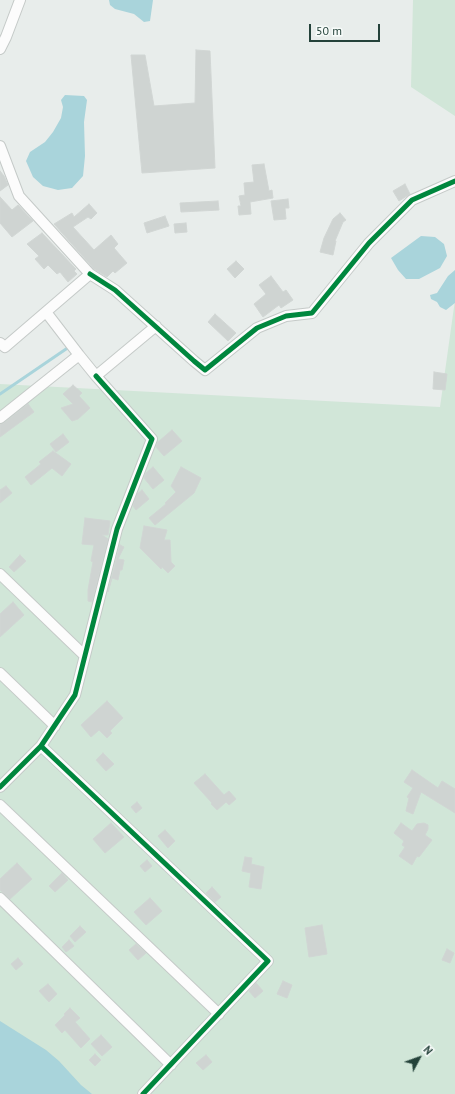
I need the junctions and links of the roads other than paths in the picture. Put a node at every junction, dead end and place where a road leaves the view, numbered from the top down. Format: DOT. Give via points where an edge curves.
graph roads {
  1 [pos="20,0"];
  2 [pos="0,48"];
  3 [pos="0,146"];
  4 [pos="455,181"];
  5 [pos="90,274"];
  6 [pos="46,312"];
  7 [pos="156,326"];
  8 [pos="2,347"];
  9 [pos="79,355"];
  10 [pos="96,376"];
  11 [pos="0,418"];
  12 [pos="0,574"];
  13 [pos="85,656"];
  14 [pos="0,673"];
  15 [pos="54,726"];
  16 [pos="41,746"];
  17 [pos="0,788"];
  18 [pos="0,805"];
  19 [pos="0,898"];
  20 [pos="219,1014"];
  21 [pos="171,1064"];
  22 [pos="143,1094"];
  1 -- 2 [label="street"];
  3 -- 5 [label="street" via="19,196"];
  4 -- 7 [label="street" via="412,200 369,243 312,313 286,316 257,328 206,370"];
  5 -- 6 [label="street"];
  5 -- 7 [label="street" via="115,290"];
  6 -- 8 [label="street"];
  6 -- 9 [label="street"];
  7 -- 10 [label="street"];
  9 -- 10 [label="street"];
  9 -- 11 [label="street"];
  10 -- 13 [label="street" via="152,440 117,529"];
  12 -- 13 [label="street"];
  13 -- 15 [label="street" via="75,695"];
  14 -- 15 [label="street"];
  15 -- 16 [label="street"];
  16 -- 17 [label="street"];
  16 -- 20 [label="street" via="268,962"];
  18 -- 20 [label="street"];
  19 -- 21 [label="street"];
  20 -- 21 [label="street"];
  21 -- 22 [label="street"];
}
